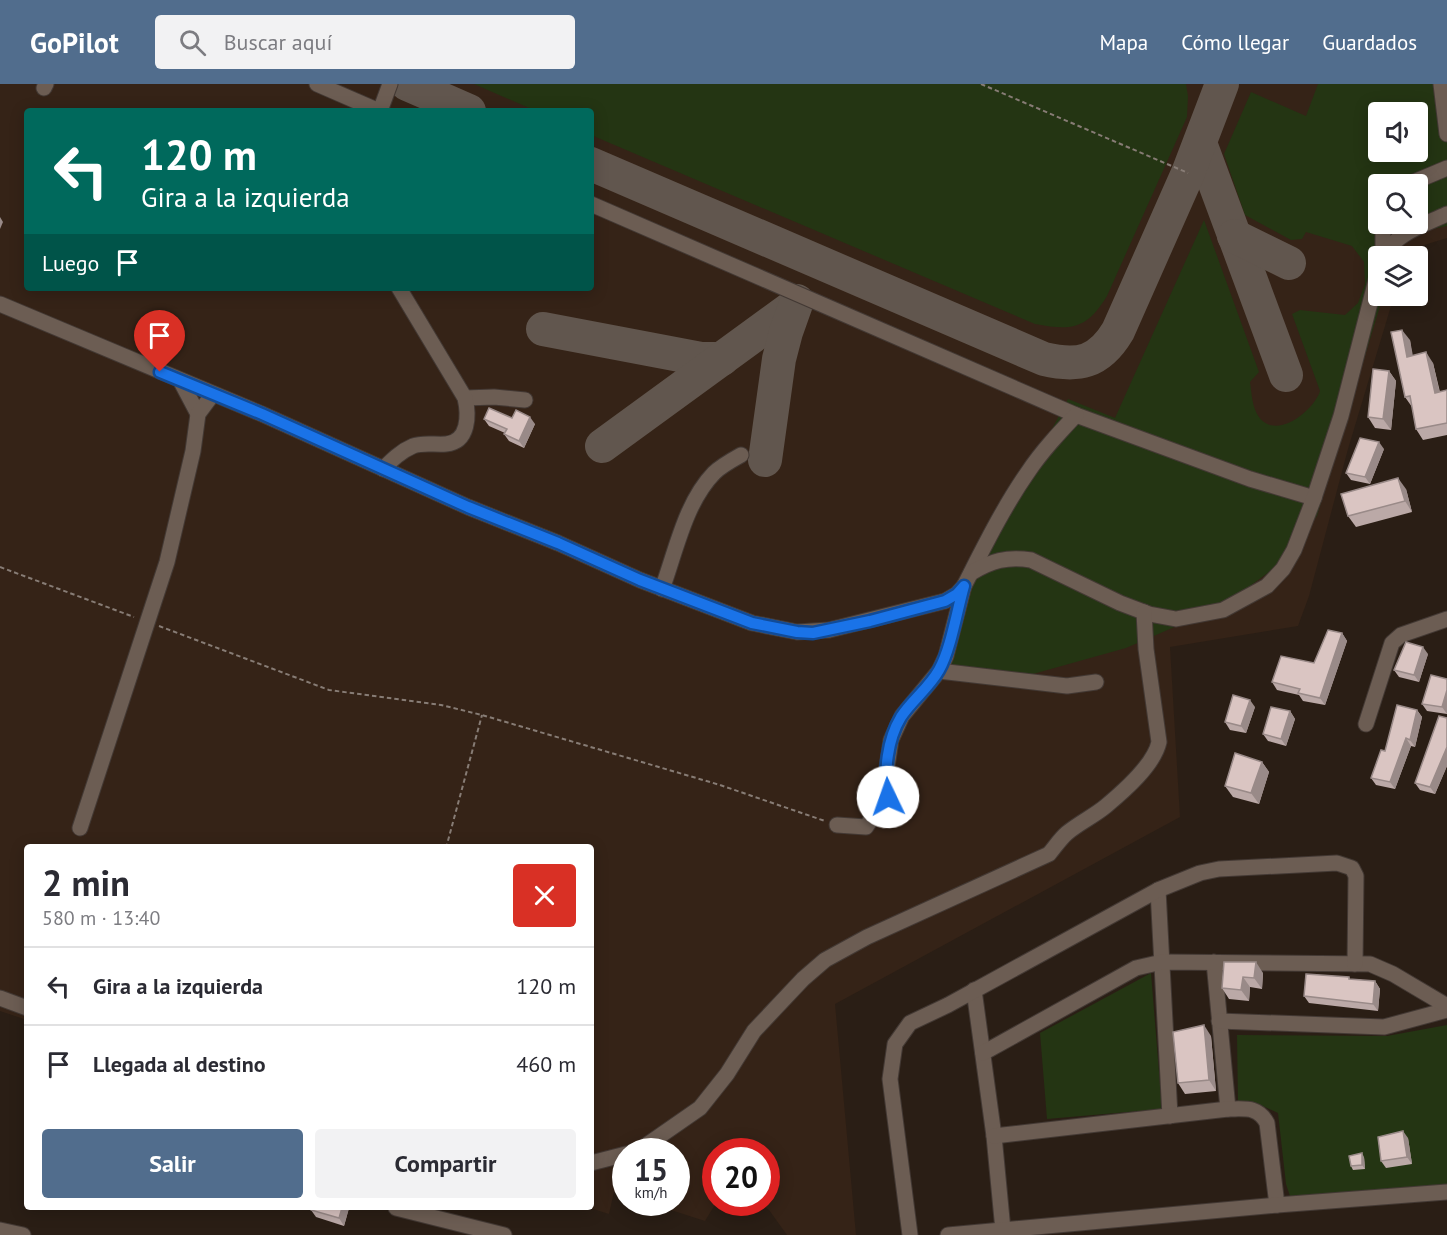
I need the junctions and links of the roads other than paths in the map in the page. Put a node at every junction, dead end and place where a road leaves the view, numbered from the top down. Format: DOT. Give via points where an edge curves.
graph roads {
  1 [pos="317,84"];
  2 [pos="390,84"];
  3 [pos="1441,84"];
  4 [pos="372,108"];
  5 [pos="380,108"];
  6 [pos="1447,134"];
  7 [pos="1447,168"];
  8 [pos="1428,176"];
  9 [pos="594,205"];
  10 [pos="1447,214"];
  11 [pos="1389,246"];
  12 [pos="401,291"];
  13 [pos="0,304"];
  14 [pos="1369,306"];
  15 [pos="180,380"];
  16 [pos="213,394"];
  17 [pos="465,398"];
  18 [pos="525,400"];
  19 [pos="198,414"];
  20 [pos="1076,415"];
  21 [pos="741,455"];
  22 [pos="383,469"];
  23 [pos="1314,498"];
  24 [pos="968,579"];
  25 [pos="662,589"];
  26 [pos="1144,612"];
  27 [pos="1447,618"];
  28 [pos="939,671"];
  29 [pos="1096,682"];
  30 [pos="1366,724"];
  31 [pos="908,787"];
  32 [pos="888,797"];
  33 [pos="837,825"];
  34 [pos="80,828"];
  35 [pos="1158,890"];
  36 [pos="1162,962"];
  37 [pos="1214,962"];
  38 [pos="1355,964"];
  39 [pos="974,990"];
  40 [pos="0,998"];
  41 [pos="24,1007"];
  42 [pos="1447,1008"];
  43 [pos="1219,1021"];
  44 [pos="983,1053"];
  45 [pos="1228,1109"];
  46 [pos="1170,1116"];
  47 [pos="994,1137"];
  48 [pos="657,1138"];
  49 [pos="612,1158"];
  50 [pos="594,1162"];
  51 [pos="1447,1192"];
  52 [pos="1277,1205"];
  53 [pos="404,1210"];
  54 [pos="0,1230"];
  55 [pos="1003,1230"];
  56 [pos="23,1235"];
  57 [pos="504,1235"];
  58 [pos="910,1235"];
  59 [pos="948,1235"];
  1 -- 4 [label="street"];
  2 -- 5 [label="street"];
  3 -- 6 [label="street"];
  7 -- 8 [label="street"];
  9 -- 20 [label="street"];
  10 -- 11 [label="street" via="1408,232"];
  12 -- 17 [label="street"];
  13 -- 15 [label="street"];
  14 -- 23 [label="street"];
  15 -- 16 [label="street"];
  15 -- 19 [label="street"];
  16 -- 19 [label="street"];
  16 -- 22 [label="street"];
  17 -- 18 [label="street"];
  17 -- 22 [label="street" via="469,414 466,428 457,440 412,446"];
  19 -- 34 [label="street" via="174,537"];
  20 -- 23 [label="street" via="1250,479"];
  20 -- 24 [label="street" via="1028,472 1000,515"];
  21 -- 25 [label="street" via="716,471 697,496"];
  22 -- 25 [label="street"];
  23 -- 26 [label="street" via="1294,550 1268,586 1223,610 1176,619"];
  24 -- 25 [label="street" via="957,594 945,601 813,633 752,623"];
  24 -- 26 [label="street" via="999,559 1030,560"];
  24 -- 28 [label="street"];
  26 -- 48 [label="street" via="1159,742 1157,752 1144,769 1104,807 1064,835 1049,854 825,960 754,1031 700,1108"];
  27 -- 30 [label="street" via="1401,635 1392,643"];
  28 -- 29 [label="street" via="1066,686"];
  28 -- 32 [label="street" via="902,716 891,740 885,780"];
  31 -- 32 [label="street"];
  32 -- 33 [label="street" via="866,827"];
  35 -- 36 [label="street"];
  35 -- 38 [label="street" via="1220,869 1337,863 1352,868 1356,876"];
  35 -- 39 [label="street"];
  36 -- 37 [label="street"];
  36 -- 44 [label="street" via="1136,968"];
  36 -- 46 [label="street"];
  37 -- 38 [label="street"];
  37 -- 43 [label="street"];
  38 -- 42 [label="street" via="1370,964 1393,974"];
  39 -- 44 [label="street"];
  39 -- 58 [label="street" via="910,1023 895,1044 890,1079"];
  40 -- 41 [label="street"];
  42 -- 43 [label="street" via="1384,1027"];
  43 -- 45 [label="street"];
  44 -- 47 [label="street"];
  45 -- 46 [label="street"];
  45 -- 52 [label="street" via="1252,1108 1264,1117"];
  46 -- 47 [label="street"];
  47 -- 55 [label="street"];
  49 -- 50 [label="street"];
  51 -- 52 [label="street"];
  52 -- 55 [label="street"];
  53 -- 57 [label="street"];
  54 -- 56 [label="street"];
  55 -- 59 [label="street"];
}
